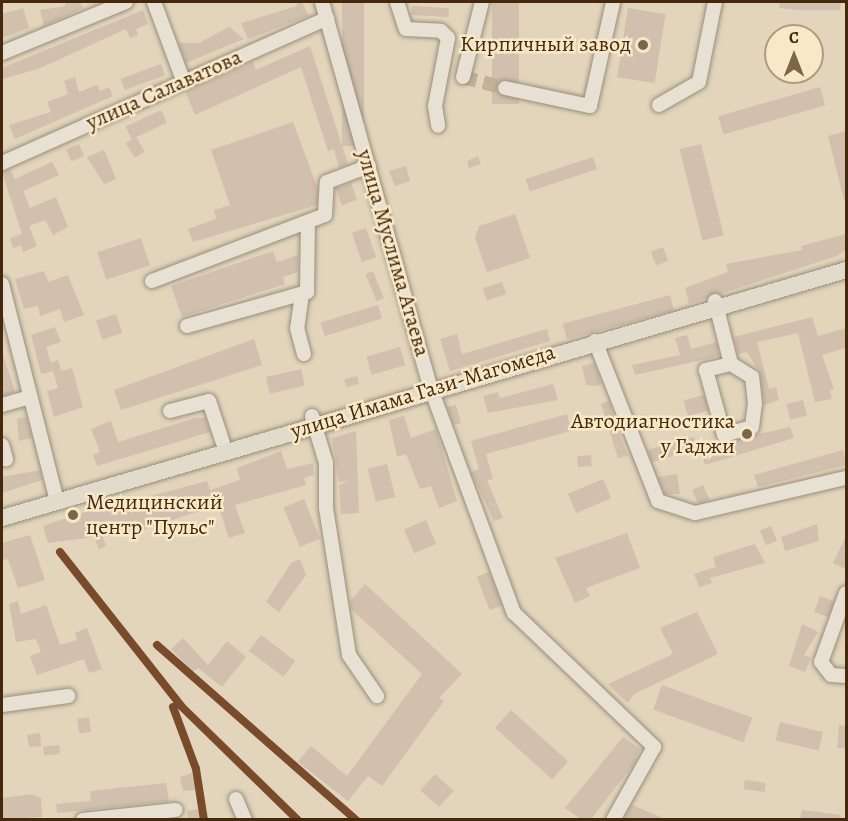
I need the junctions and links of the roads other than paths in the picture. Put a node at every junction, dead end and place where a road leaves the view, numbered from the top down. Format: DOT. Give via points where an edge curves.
graph roads {
  1 [pos="126,2"];
  2 [pos="154,2"];
  3 [pos="322,2"];
  4 [pos="397,2"];
  5 [pos="482,2"];
  6 [pos="613,2"];
  7 [pos="715,2"];
  8 [pos="327,18"];
  9 [pos="2,53"];
  10 [pos="463,77"];
  11 [pos="183,81"];
  12 [pos="505,88"];
  13 [pos="659,105"];
  14 [pos="438,126"];
  15 [pos="2,163"];
  16 [pos="369,166"];
  17 [pos="308,222"];
  18 [pos="846,262"];
  19 [pos="846,270"];
  20 [pos="152,280"];
  21 [pos="2,284"];
  22 [pos="302,294"];
  23 [pos="716,304"];
  24 [pos="6,320"];
  25 [pos="187,326"];
  26 [pos="595,341"];
  27 [pos="304,354"];
  28 [pos="731,364"];
  29 [pos="430,386"];
  30 [pos="30,398"];
  31 [pos="2,405"];
  32 [pos="170,411"];
  33 [pos="313,420"];
  34 [pos="223,443"];
  35 [pos="846,478"];
  36 [pos="56,497"];
  37 [pos="2,507"];
  38 [pos="2,518"];
  39 [pos="846,593"];
  40 [pos="846,676"];
  41 [pos="68,696"];
  42 [pos="377,696"];
  43 [pos="2,705"];
  44 [pos="236,799"];
  45 [pos="175,810"];
  46 [pos="83,819"];
  47 [pos="245,819"];
  48 [pos="613,819"];
  1 -- 9 [label="street"];
  2 -- 11 [label="street"];
  3 -- 8 [label="street, улица Муслима Атаева"];
  4 -- 14 [label="street" via="406,29 441,31 448,38 435,106"];
  5 -- 10 [label="street"];
  6 -- 12 [label="street" via="590,106"];
  7 -- 13 [label="street" via="699,82"];
  8 -- 11 [label="street, улица Салаватова"];
  8 -- 16 [label="street, улица Муслима Атаева"];
  11 -- 15 [label="street, улица Салаватова"];
  16 -- 17 [label="street" via="327,182 325,215"];
  16 -- 29 [label="street, улица Муслима Атаева"];
  17 -- 20 [label="street"];
  17 -- 22 [label="street" via="307,292"];
  18 -- 23 [label="main road"];
  19 -- 23 [label="main road, улица Имама Гази-Магомеда"];
  21 -- 24 [label="street"];
  22 -- 25 [label="street"];
  22 -- 27 [label="street" via="297,328"];
  23 -- 26 [label="main road, улица Имама Гази-Магомеда"];
  23 -- 28 [label="street"];
  23 -- 29 [label="main road"];
  24 -- 30 [label="street"];
  26 -- 29 [label="main road, улица Имама Гази-Магомеда"];
  26 -- 35 [label="street" via="658,501 695,513"];
  28 -- 28 [label="street" via="706,370 724,435 752,427 755,404 752,377"];
  29 -- 33 [label="main road, улица Имама Гази-Магомеда"];
  29 -- 48 [label="street, улица Муслима Атаева" via="514,613 638,727 654,747"];
  30 -- 31 [label="street"];
  30 -- 36 [label="street"];
  32 -- 34 [label="street" via="209,401"];
  33 -- 34 [label="main road"];
  33 -- 36 [label="main road, улица Имама Гази-Магомеда"];
  33 -- 42 [label="street" via="326,463 326,508 349,655"];
  34 -- 36 [label="main road"];
  36 -- 37 [label="main road"];
  36 -- 38 [label="main road, улица Имама Гази-Магомеда"];
  39 -- 40 [label="street" via="821,662 831,675"];
  41 -- 43 [label="street"];
  44 -- 47 [label="street"];
  45 -- 46 [label="street"];
}
